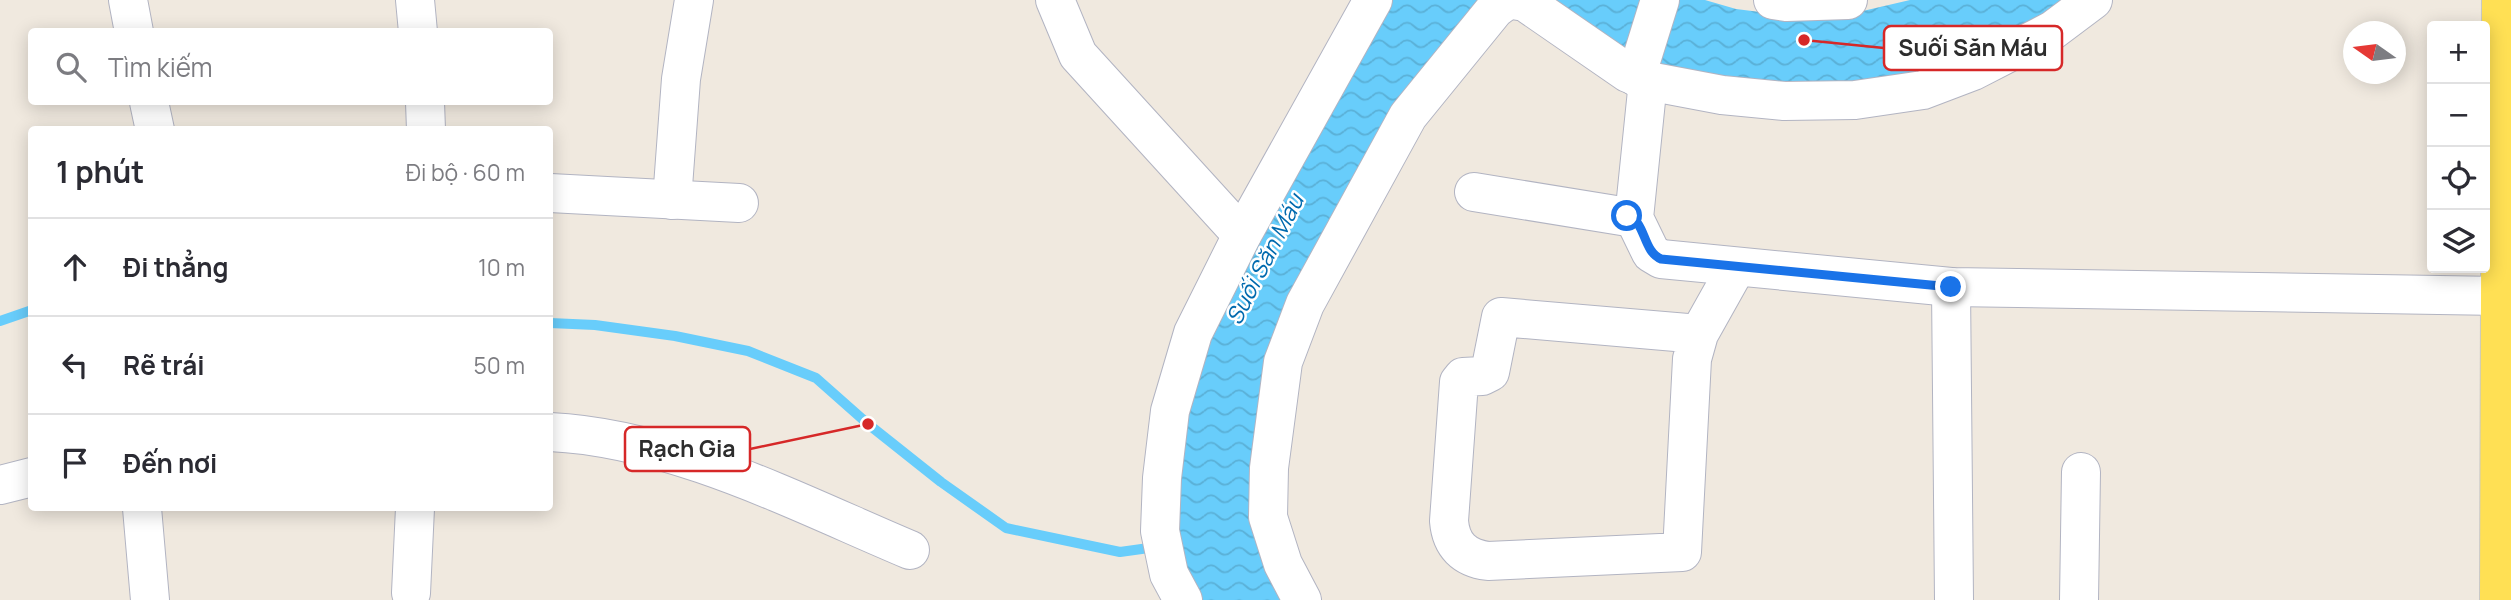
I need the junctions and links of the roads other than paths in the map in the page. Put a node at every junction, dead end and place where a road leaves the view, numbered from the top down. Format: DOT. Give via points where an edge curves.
graph roads {
  1 [pos="128,0"];
  2 [pos="415,0"];
  3 [pos="694,0"];
  4 [pos="1055,0"];
  5 [pos="1373,0"];
  6 [pos="1507,0"];
  7 [pos="1513,0"];
  8 [pos="1660,0"];
  9 [pos="1773,0"];
  10 [pos="1848,0"];
  11 [pos="2093,0"];
  12 [pos="2501,0"];
  13 [pos="133,28"];
  14 [pos="418,28"];
  15 [pos="1642,79"];
  16 [pos="150,105"];
  17 [pos="425,105"];
  18 [pos="154,126"];
  19 [pos="426,126"];
  20 [pos="1475,192"];
  21 [pos="553,193"];
  22 [pos="672,200"];
  23 [pos="739,204"];
  24 [pos="1634,218"];
  25 [pos="1242,235"];
  26 [pos="1737,268"];
  27 [pos="1951,287"];
  28 [pos="2500,296"];
  29 [pos="1699,334"];
  30 [pos="553,432"];
  31 [pos="2081,472"];
  32 [pos="28,478"];
  33 [pos="0,485"];
  34 [pos="142,511"];
  35 [pos="415,511"];
  36 [pos="910,550"];
  37 [pos="1176,587"];
  38 [pos="411,593"];
  39 [pos="150,600"];
  40 [pos="1302,600"];
  41 [pos="1954,600"];
  42 [pos="2079,600"];
  43 [pos="2499,600"];
  1 -- 13 [label="street"];
  2 -- 14 [label="street"];
  3 -- 22 [label="street" via="681,79"];
  4 -- 25 [label="street" via="1078,55"];
  5 -- 25 [label="street"];
  6 -- 40 [label="street" via="1408,116 1305,304 1283,362 1269,468 1268,517 1283,564"];
  7 -- 15 [label="street" via="1525,2"];
  8 -- 15 [label="street"];
  9 -- 10 [label="street"];
  11 -- 15 [label="street" via="2053,30 1973,71 1923,90 1855,100 1784,101 1721,95"];
  12 -- 28 [label="main road"];
  15 -- 24 [label="street"];
  16 -- 18 [label="street"];
  17 -- 19 [label="street"];
  20 -- 24 [label="street"];
  21 -- 22 [label="street"];
  22 -- 23 [label="street"];
  24 -- 26 [label="street" via="1656,257"];
  25 -- 37 [label="street" via="1193,333 1170,411 1160,531"];
  26 -- 27 [label="street"];
  26 -- 29 [label="street"];
  27 -- 28 [label="street"];
  27 -- 41 [label="street"];
  28 -- 43 [label="main road"];
  29 -- 29 [label="street" via="1692,359 1682,552 1488,561 1476,559 1452,540 1449,521 1459,382 1463,377 1490,372 1501,317"];
  30 -- 36 [label="street" via="603,438 694,461"];
  31 -- 42 [label="street"];
  32 -- 33 [label="street"];
  34 -- 39 [label="street"];
  35 -- 38 [label="street"];
}
